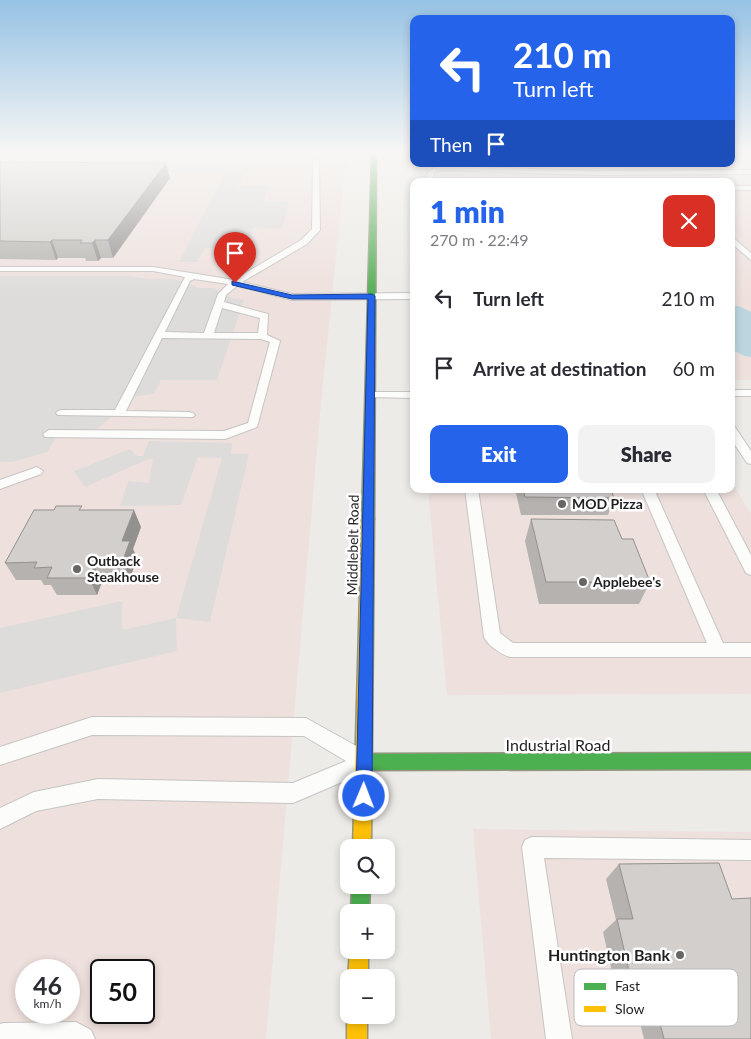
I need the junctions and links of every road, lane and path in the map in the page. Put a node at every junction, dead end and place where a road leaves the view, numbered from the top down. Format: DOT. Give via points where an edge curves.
graph roads {
  1 [pos="316,201"];
  2 [pos="373,201"];
  3 [pos="735,242"];
  4 [pos="751,258"];
  5 [pos="0,269"];
  6 [pos="194,275"];
  7 [pos="235,283"];
  8 [pos="372,296"];
  9 [pos="410,296"];
  10 [pos="219,304"];
  11 [pos="158,334"];
  12 [pos="208,335"];
  13 [pos="262,336"];
  14 [pos="735,394"];
  15 [pos="751,394"];
  16 [pos="371,395"];
  17 [pos="410,395"];
  18 [pos="62,413"];
  19 [pos="119,414"];
  20 [pos="188,414"];
  21 [pos="49,434"];
  22 [pos="735,436"];
  23 [pos="751,460"];
  24 [pos="37,471"];
  25 [pos="0,485"];
  26 [pos="472,493"];
  27 [pos="650,493"];
  28 [pos="711,493"];
  29 [pos="751,569"];
  30 [pos="718,650"];
  31 [pos="751,650"];
  32 [pos="0,756"];
  33 [pos="751,761"];
  34 [pos="365,762"];
  35 [pos="0,819"];
  36 [pos="362,839"];
  37 [pos="751,850"];
  38 [pos="357,1024"];
  39 [pos="2,1039"];
  40 [pos="82,1039"];
  41 [pos="357,1039"];
  42 [pos="559,1039"];
  1 -- 7 [label="lane" via="316,230 304,242"];
  2 -- 8 [label="main road, Middlebelt Road"];
  3 -- 4 [label="lane"];
  5 -- 6 [label="lane" via="153,269"];
  6 -- 7 [label="lane"];
  6 -- 11 [label="lane" via="186,280"];
  7 -- 8 [label="lane" via="292,297"];
  7 -- 10 [label="lane" via="222,294"];
  8 -- 9 [label="lane"];
  8 -- 16 [label="main road, Middlebelt Road"];
  10 -- 12 [label="lane"];
  10 -- 13 [label="lane" via="265,316"];
  11 -- 12 [label="lane"];
  11 -- 19 [label="lane"];
  12 -- 13 [label="lane"];
  13 -- 21 [label="lane" via="275,341 254,425 225,435"];
  14 -- 15 [label="lane"];
  16 -- 17 [label="lane"];
  16 -- 34 [label="main road, Middlebelt Road"];
  18 -- 19 [label="lane"];
  19 -- 20 [label="lane"];
  22 -- 23 [label="lane"];
  24 -- 25 [label="lane"];
  26 -- 30 [label="lane" via="492,637 510,650"];
  27 -- 30 [label="lane"];
  28 -- 29 [label="lane"];
  30 -- 31 [label="lane"];
  32 -- 34 [label="lane" via="92,726 306,727"];
  33 -- 34 [label="main road, Industrial Road"];
  34 -- 35 [label="lane" via="293,793 98,788 34,802"];
  34 -- 36 [label="main road, Middlebelt Road"];
  37 -- 42 [label="lane" via="532,847"];
  38 -- 41 [label="main road"];
  39 -- 40 [label="lane" via="4,1034 48,1033 76,1034"];
}
